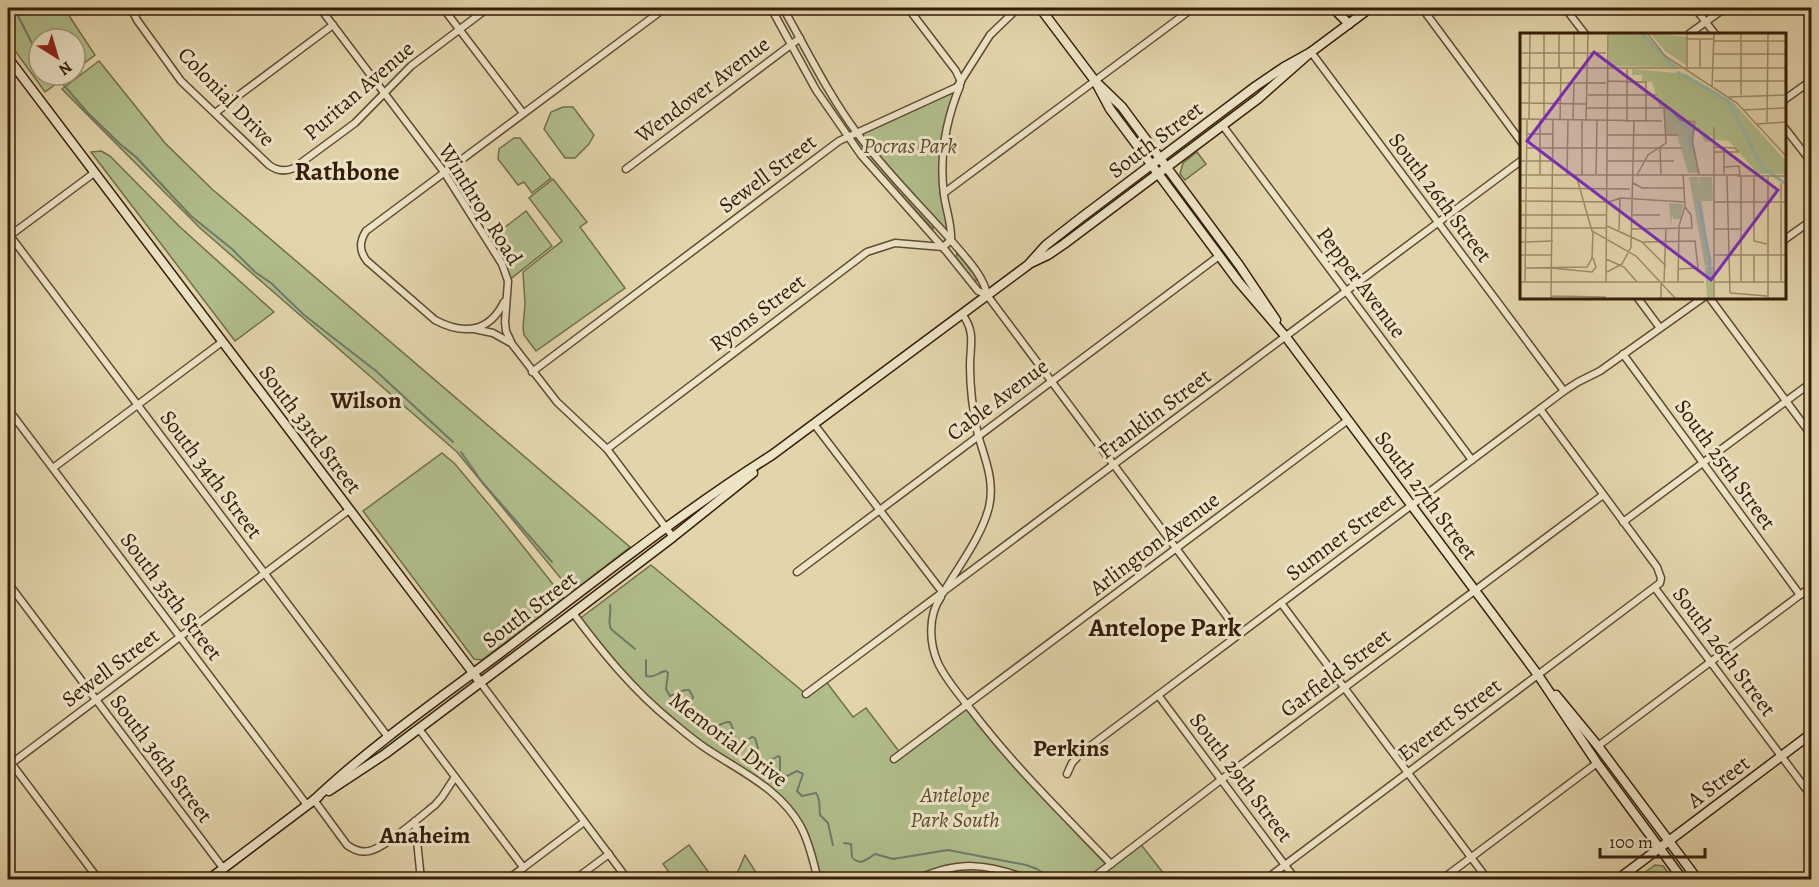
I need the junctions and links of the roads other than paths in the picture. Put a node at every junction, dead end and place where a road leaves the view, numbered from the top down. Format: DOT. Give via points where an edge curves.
graph roads {
  1 [pos="320,8"];
  2 [pos="443,8"];
  3 [pos="488,8"];
  4 [pos="665,8"];
  5 [pos="771,8"];
  6 [pos="783,8"];
  7 [pos="909,8"];
  8 [pos="1018,8"];
  9 [pos="1040,8"];
  10 [pos="1193,8"];
  11 [pos="1333,8"];
  12 [pos="1422,8"];
  13 [pos="1565,8"];
  14 [pos="1695,8"];
  15 [pos="1725,8"];
  16 [pos="1366,9"];
  17 [pos="136,11"];
  18 [pos="1706,22"];
  19 [pos="1349,24"];
  20 [pos="333,25"];
  21 [pos="459,29"];
  22 [pos="1584,33"];
  23 [pos="1690,33"];
  24 [pos="1714,33"];
  25 [pos="800,38"];
  26 [pos="791,45"];
  27 [pos="1311,52"];
  28 [pos="8,58"];
  29 [pos="1812,80"];
  30 [pos="1095,81"];
  31 [pos="961,82"];
  32 [pos="385,93"];
  33 [pos="1786,99"];
  34 [pos="215,113"];
  35 [pos="523,113"];
  36 [pos="1223,126"];
  37 [pos="1786,128"];
  38 [pos="856,132"];
  39 [pos="847,136"];
  40 [pos="1520,140"];
  41 [pos="1160,158"];
  42 [pos="1520,162"];
  43 [pos="1812,164"];
  44 [pos="1151,165"];
  45 [pos="1167,167"];
  46 [pos="626,169"];
  47 [pos="277,170"];
  48 [pos="444,172"];
  49 [pos="94,173"];
  50 [pos="1158,174"];
  51 [pos="944,193"];
  52 [pos="1812,220"];
  53 [pos="1438,223"];
  54 [pos="8,236"];
  55 [pos="1786,239"];
  56 [pos="951,240"];
  57 [pos="943,247"];
  58 [pos="1219,256"];
  59 [pos="1028,265"];
  60 [pos="1346,292"];
  61 [pos="987,295"];
  62 [pos="507,296"];
  63 [pos="1638,298"];
  64 [pos="1703,298"];
  65 [pos="1710,298"];
  66 [pos="962,314"];
  67 [pos="1660,328"];
  68 [pos="474,329"];
  69 [pos="1286,337"];
  70 [pos="222,342"];
  71 [pos="512,344"];
  72 [pos="1623,354"];
  73 [pos="532,372"];
  74 [pos="1050,381"];
  75 [pos="1812,382"];
  76 [pos="1564,392"];
  77 [pos="1786,401"];
  78 [pos="137,405"];
  79 [pos="8,408"];
  80 [pos="1540,409"];
  81 [pos="1348,420"];
  82 [pos="814,424"];
  83 [pos="978,435"];
  84 [pos="1812,436"];
  85 [pos="607,449"];
  86 [pos="772,455"];
  87 [pos="1472,460"];
  88 [pos="1703,463"];
  89 [pos="1113,466"];
  90 [pos="53,468"];
  91 [pos="1603,495"];
  92 [pos="1412,506"];
  93 [pos="349,510"];
  94 [pos="879,510"];
  95 [pos="1623,522"];
  96 [pos="667,528"];
  97 [pos="674,537"];
  98 [pos="1175,549"];
  99 [pos="797,572"];
  100 [pos="264,573"];
  101 [pos="8,583"];
  102 [pos="1812,586"];
  103 [pos="1655,588"];
  104 [pos="1475,590"];
  105 [pos="944,593"];
  106 [pos="1800,595"];
  107 [pos="1281,603"];
  108 [pos="573,613"];
  109 [pos="1240,634"];
  110 [pos="180,637"];
  111 [pos="1710,662"];
  112 [pos="473,673"];
  113 [pos="1538,675"];
  114 [pos="480,682"];
  115 [pos="1344,687"];
  116 [pos="806,694"];
  117 [pos="1158,695"];
  118 [pos="95,700"];
  119 [pos="968,705"];
  120 [pos="419,729"];
  121 [pos="1812,733"];
  122 [pos="388,737"];
  123 [pos="1598,746"];
  124 [pos="1781,756"];
  125 [pos="894,759"];
  126 [pos="9,763"];
  127 [pos="1597,763"];
  128 [pos="1408,772"];
  129 [pos="1067,774"];
  130 [pos="455,777"];
  131 [pos="1221,779"];
  132 [pos="1812,797"];
  133 [pos="310,803"];
  134 [pos="415,821"];
  135 [pos="584,822"];
  136 [pos="1670,840"];
  137 [pos="1660,848"];
  138 [pos="609,854"];
  139 [pos="1471,857"];
  140 [pos="1111,864"];
  141 [pos="1285,865"];
  142 [pos="523,867"];
  143 [pos="223,868"];
  144 [pos="99,879"];
  145 [pos="208,879"];
  146 [pos="420,879"];
  147 [pos="507,879"];
  148 [pos="574,879"];
  149 [pos="628,879"];
  150 [pos="818,879"];
  151 [pos="916,879"];
  152 [pos="1030,879"];
  153 [pos="1090,879"];
  154 [pos="1265,879"];
  155 [pos="1296,879"];
  156 [pos="1441,879"];
  157 [pos="1488,879"];
  158 [pos="1617,879"];
  159 [pos="1683,879"];
  160 [pos="1698,879"];
  1 -- 20 [label="street, Winthrop Road"];
  2 -- 21 [label="street"];
  3 -- 21 [label="street, Puritan Avenue"];
  4 -- 35 [label="street"];
  5 -- 26 [label="street"];
  6 -- 25 [label="street"];
  7 -- 31 [label="street" via="957,71"];
  8 -- 31 [label="street, Sewell Street" via="978,51"];
  9 -- 30 [label="main road, South 27th Street"];
  10 -- 30 [label="street"];
  11 -- 19 [label="main road"];
  12 -- 40 [label="street"];
  13 -- 22 [label="street"];
  14 -- 18 [label="street"];
  15 -- 18 [label="street"];
  16 -- 19 [label="main road, South Street"];
  17 -- 34 [label="street, Colonial Drive" via="141,27 181,81"];
  18 -- 23 [label="street"];
  18 -- 24 [label="street"];
  19 -- 27 [label="main road, South Street"];
  20 -- 32 [label="street, Winthrop Road"];
  20 -- 34 [label="street"];
  21 -- 32 [label="street, Puritan Avenue" via="411,66"];
  21 -- 35 [label="street"];
  25 -- 26 [label="street, Wendover Avenue"];
  25 -- 38 [label="street"];
  26 -- 39 [label="street"];
  26 -- 46 [label="street, Wendover Avenue"];
  27 -- 36 [label="main road, South Street"];
  27 -- 41 [label="main road, South Street" via="1256,86"];
  27 -- 53 [label="street, South 26th Street"];
  28 -- 49 [label="main road, South 33rd Street"];
  29 -- 33 [label="street"];
  30 -- 41 [label="main road, South 27th Street" via="1117,101"];
  30 -- 44 [label="main road, South 27th Street" via="1110,109"];
  30 -- 51 [label="street"];
  31 -- 38 [label="street, Sewell Street" via="953,90"];
  31 -- 51 [label="street" via="945,137"];
  32 -- 47 [label="street, Puritan Avenue" via="355,123 294,168"];
  32 -- 48 [label="street, Winthrop Road"];
  34 -- 47 [label="street, Colonial Drive"];
  35 -- 48 [label="street"];
  36 -- 45 [label="main road, South Street"];
  36 -- 60 [label="street, Pepper Avenue"];
  37 -- 43 [label="street"];
  38 -- 39 [label="street, Sewell Street"];
  38 -- 56 [label="street"];
  39 -- 57 [label="street"];
  39 -- 73 [label="street, Sewell Street"];
  41 -- 44 [label="main road, South Street"];
  41 -- 45 [label="main road, South 27th Street"];
  42 -- 53 [label="street, Franklin Street"];
  44 -- 50 [label="main road, South 27th Street"];
  44 -- 59 [label="main road, South Street" via="1046,245"];
  45 -- 50 [label="main road, South Street"];
  45 -- 69 [label="main road, South 27th Street" via="1252,283"];
  48 -- 62 [label="street, Winthrop Road" via="502,264 508,281"];
  48 -- 68 [label="street" via="366,231 360,248 367,261 435,320 459,329"];
  49 -- 54 [label="street"];
  49 -- 70 [label="main road, South 33rd Street"];
  50 -- 58 [label="main road, South 27th Street"];
  50 -- 59 [label="main road, South Street" via="1056,250"];
  51 -- 56 [label="street"];
  52 -- 55 [label="street"];
  53 -- 60 [label="street, Franklin Street"];
  53 -- 76 [label="street, South 26th Street"];
  54 -- 78 [label="street, South 34th Street"];
  56 -- 57 [label="street"];
  56 -- 61 [label="street" via="986,286"];
  57 -- 61 [label="street" via="978,291"];
  57 -- 85 [label="street, Ryons Street" via="895,243 867,252"];
  58 -- 69 [label="main road, South 27th Street"];
  58 -- 74 [label="street, Cable Avenue"];
  59 -- 61 [label="main road, South Street"];
  60 -- 69 [label="street, Franklin Street"];
  60 -- 87 [label="street, Pepper Avenue"];
  61 -- 66 [label="main road, South Street"];
  61 -- 74 [label="street"];
  62 -- 68 [label="street" via="493,319"];
  62 -- 71 [label="street, Winthrop Road" via="506,331"];
  63 -- 67 [label="street"];
  64 -- 67 [label="street, Sumner Street"];
  65 -- 77 [label="street"];
  66 -- 82 [label="main road, South Street"];
  66 -- 83 [label="street" via="971,330 971,387"];
  67 -- 72 [label="street, Sumner Street"];
  68 -- 71 [label="street" via="493,333"];
  69 -- 81 [label="main road, South 27th Street"];
  69 -- 89 [label="street, Franklin Street"];
  70 -- 78 [label="street"];
  70 -- 93 [label="main road, South 33rd Street"];
  71 -- 73 [label="street, Winthrop Road"];
  72 -- 76 [label="street, Sumner Street"];
  72 -- 88 [label="street, South 25th Street"];
  73 -- 85 [label="street, Winthrop Road" via="559,405"];
  74 -- 83 [label="street, Cable Avenue"];
  74 -- 89 [label="street"];
  75 -- 77 [label="street"];
  76 -- 80 [label="street, Sumner Street"];
  77 -- 84 [label="street"];
  77 -- 88 [label="street"];
  78 -- 90 [label="street"];
  78 -- 100 [label="street, South 34th Street"];
  79 -- 90 [label="street, South 35th Street"];
  80 -- 87 [label="street, Sumner Street"];
  80 -- 91 [label="street, South 26th Street"];
  81 -- 92 [label="main road, South 27th Street"];
  81 -- 98 [label="street, Arlington Avenue"];
  82 -- 86 [label="main road, South Street"];
  82 -- 94 [label="street"];
  83 -- 94 [label="street, Cable Avenue"];
  83 -- 105 [label="street" via="990,479 989,505 981,528"];
  85 -- 96 [label="street, Winthrop Road"];
  86 -- 96 [label="main road, South Street"];
  86 -- 97 [label="main road, South Street"];
  87 -- 92 [label="street, Sumner Street"];
  88 -- 95 [label="street"];
  88 -- 106 [label="street, South 25th Street"];
  89 -- 98 [label="street"];
  89 -- 105 [label="street, Franklin Street"];
  90 -- 110 [label="street, South 35th Street"];
  91 -- 95 [label="street, South 26th Street"];
  91 -- 104 [label="street, Garfield Street"];
  92 -- 104 [label="main road, South 27th Street"];
  92 -- 107 [label="street, Sumner Street"];
  93 -- 100 [label="street, Sewell Street"];
  93 -- 112 [label="main road, South 33rd Street"];
  94 -- 99 [label="street, Cable Avenue"];
  94 -- 105 [label="street"];
  95 -- 103 [label="street, South 26th Street" via="1660,573 1660,583"];
  96 -- 97 [label="street, Winthrop Road"];
  96 -- 112 [label="main road, South Street"];
  97 -- 108 [label="main road, South Street"];
  98 -- 109 [label="street"];
  98 -- 119 [label="street, Arlington Avenue"];
  100 -- 110 [label="street, Sewell Street"];
  100 -- 122 [label="street, South 34th Street"];
  101 -- 118 [label="street, South 36th Street"];
  102 -- 106 [label="street"];
  103 -- 111 [label="street, South 26th Street"];
  103 -- 113 [label="street, Everett Street"];
  104 -- 113 [label="main road, South 27th Street"];
  104 -- 115 [label="street, Garfield Street"];
  105 -- 116 [label="street, Franklin Street"];
  105 -- 119 [label="street" via="933,617 932,644 944,674"];
  106 -- 111 [label="street"];
  107 -- 109 [label="street, Sumner Street"];
  107 -- 115 [label="street"];
  108 -- 114 [label="main road, South Street"];
  108 -- 150 [label="street, Memorial Drive" via="615,667 657,710 702,746 762,783 785,804 808,841"];
  109 -- 117 [label="street, Sumner Street"];
  110 -- 118 [label="street, Sewell Street"];
  110 -- 133 [label="street, South 35th Street"];
  111 -- 123 [label="street"];
  111 -- 124 [label="street, South 26th Street"];
  112 -- 114 [label="main road, South 33rd Street"];
  112 -- 122 [label="main road, South Street"];
  113 -- 123 [label="main road, South 27th Street"];
  113 -- 127 [label="main road, South 27th Street"];
  113 -- 128 [label="street, Everett Street"];
  114 -- 120 [label="main road, South Street"];
  114 -- 135 [label="street, South 33rd Street"];
  115 -- 128 [label="street"];
  115 -- 131 [label="street, Garfield Street"];
  117 -- 129 [label="street, Sumner Street" via="1081,753"];
  117 -- 131 [label="street, South 29th Street"];
  118 -- 126 [label="street, Sewell Street"];
  118 -- 143 [label="street, South 36th Street"];
  119 -- 125 [label="street, Arlington Avenue"];
  119 -- 140 [label="street" via="999,746"];
  120 -- 130 [label="street"];
  120 -- 133 [label="main road, South Street"];
  121 -- 124 [label="main road, A Street"];
  122 -- 133 [label="main road, South Street"];
  123 -- 136 [label="main road, South 27th Street"];
  124 -- 132 [label="street, South 26th Street"];
  124 -- 136 [label="main road, A Street"];
  126 -- 144 [label="street"];
  127 -- 137 [label="main road, South 27th Street"];
  127 -- 139 [label="street"];
  128 -- 139 [label="street"];
  128 -- 141 [label="street, Everett Street"];
  130 -- 134 [label="street" via="438,802"];
  130 -- 142 [label="street"];
  131 -- 140 [label="street, Garfield Street"];
  131 -- 141 [label="street, South 29th Street"];
  133 -- 134 [label="street, South 35th Street" via="347,845 359,851 372,851"];
  133 -- 143 [label="main road, South Street"];
  134 -- 146 [label="street"];
  135 -- 138 [label="street, South 33rd Street"];
  135 -- 142 [label="street"];
  136 -- 137 [label="main road, A Street"];
  136 -- 160 [label="main road, South 27th Street"];
  137 -- 158 [label="main road, A Street"];
  137 -- 159 [label="main road, South 27th Street"];
  138 -- 148 [label="street"];
  138 -- 149 [label="street, South 33rd Street"];
  139 -- 156 [label="street"];
  139 -- 157 [label="street"];
  140 -- 153 [label="street, Garfield Street"];
  141 -- 154 [label="street, Everett Street"];
  141 -- 155 [label="street, South 29th Street"];
  142 -- 147 [label="street"];
  143 -- 145 [label="main road, South Street"];
  151 -- 152 [label="street" via="946,868 970,865"];
}
